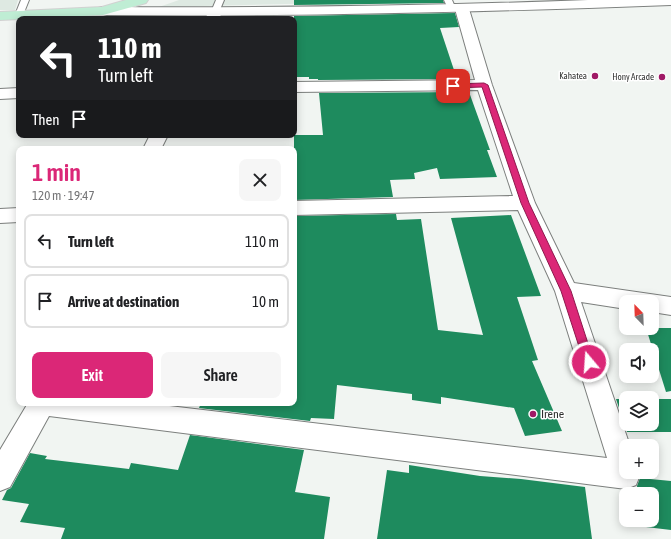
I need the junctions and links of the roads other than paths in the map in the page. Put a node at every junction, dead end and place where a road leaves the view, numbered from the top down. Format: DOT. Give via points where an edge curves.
graph roads {
  1 [pos="25,0"];
  2 [pos="141,0"];
  3 [pos="671,1"];
  4 [pos="454,6"];
  5 [pos="216,10"];
  6 [pos="103,11"];
  7 [pos="19,15"];
  8 [pos="0,16"];
  9 [pos="484,85"];
  10 [pos="297,87"];
  11 [pos="16,93"];
  12 [pos="0,94"];
  13 [pos="525,203"];
  14 [pos="297,208"];
  15 [pos="0,216"];
  16 [pos="16,216"];
  17 [pos="566,291"];
  18 [pos="619,299"];
  19 [pos="659,304"];
  20 [pos="671,306"];
  21 [pos="40,406"];
  22 [pos="66,406"];
  23 [pos="0,477"];
  1 -- 7 [label="lane"];
  2 -- 6 [label="main road"];
  3 -- 4 [label="street"];
  4 -- 5 [label="street"];
  4 -- 9 [label="street"];
  5 -- 6 [label="street"];
  6 -- 7 [label="main road"];
  7 -- 8 [label="main road"];
  9 -- 10 [label="street"];
  9 -- 13 [label="street"];
  11 -- 12 [label="street"];
  13 -- 14 [label="street"];
  13 -- 17 [label="street"];
  15 -- 16 [label="street"];
  17 -- 18 [label="street"];
  17 -- 22 [label="street" via="626,475"];
  19 -- 20 [label="street"];
  21 -- 23 [label="street"];
}
